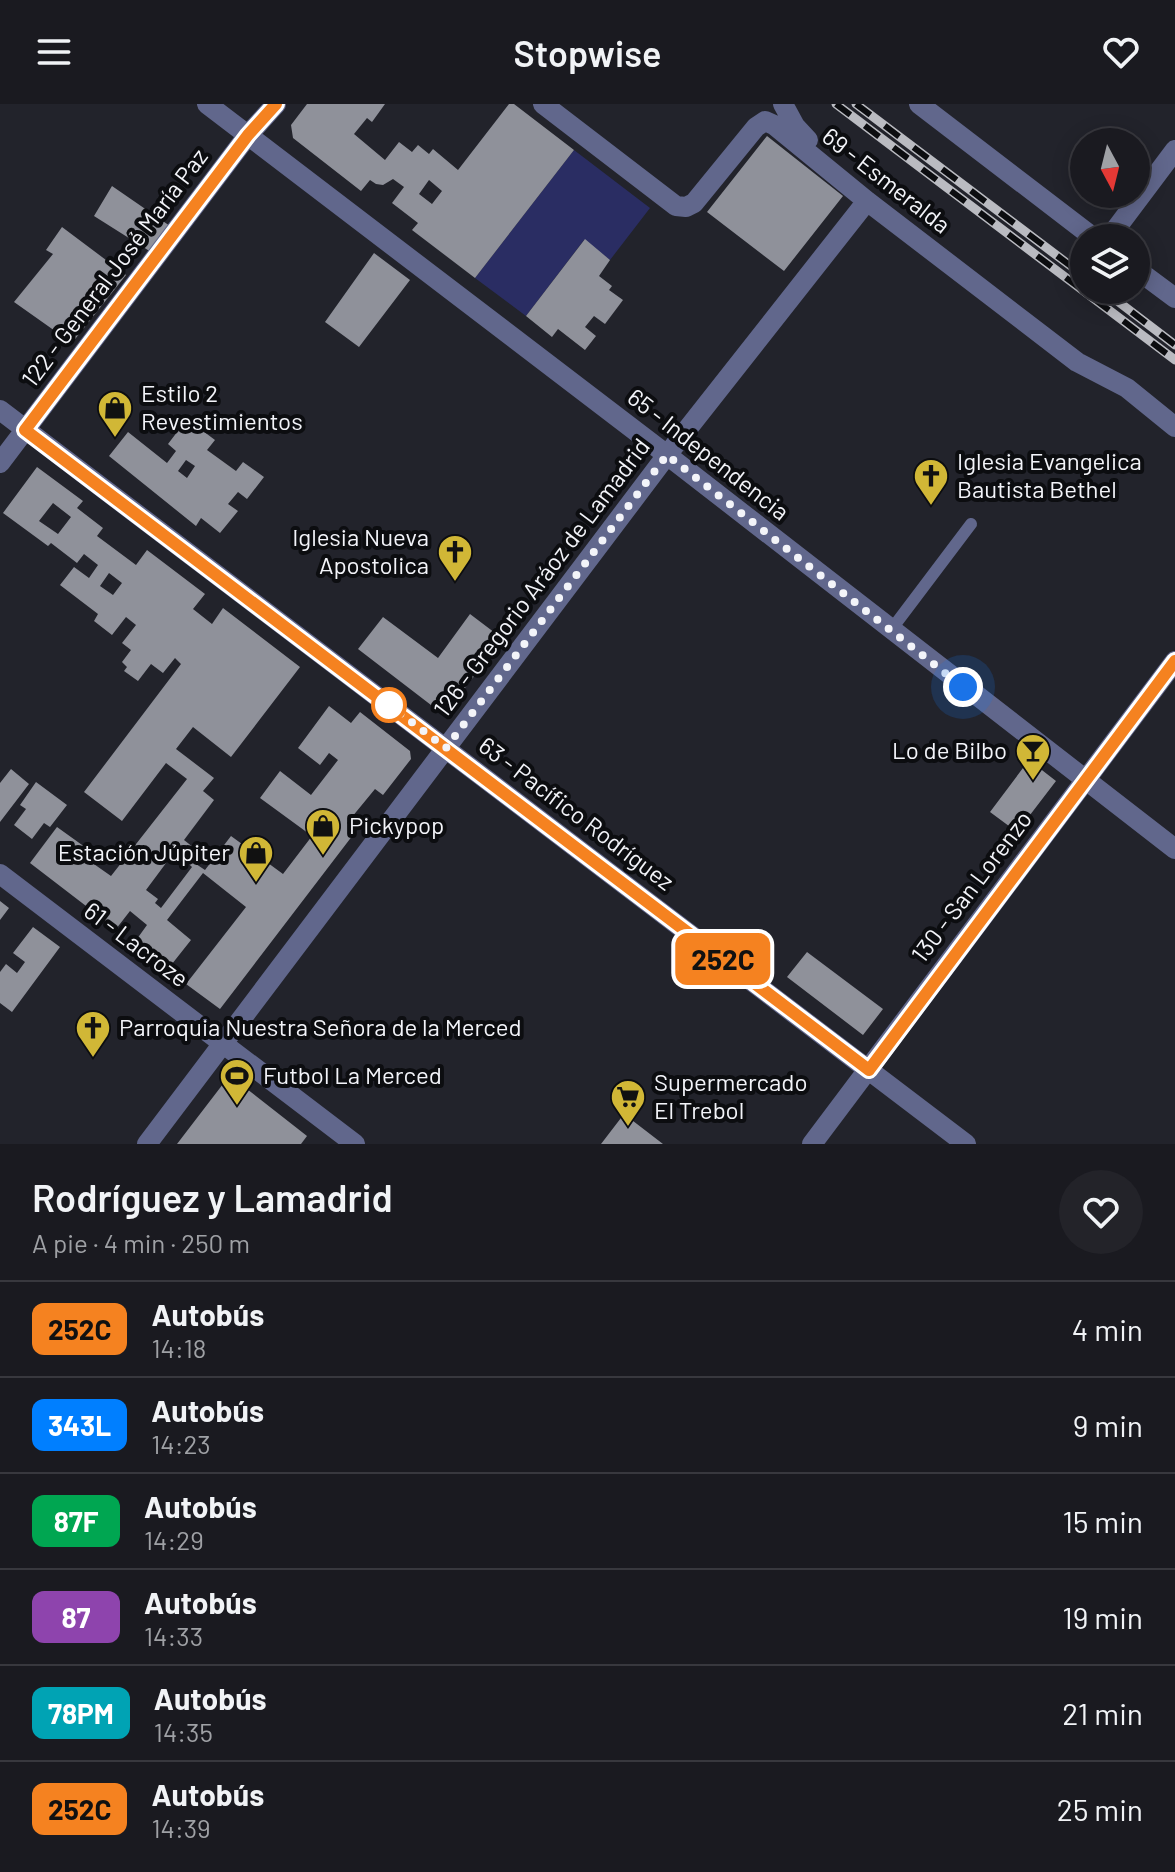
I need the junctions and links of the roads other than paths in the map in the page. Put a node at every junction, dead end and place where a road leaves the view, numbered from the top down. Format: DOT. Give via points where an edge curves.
graph roads {
  1 [pos="207,104"];
  2 [pos="543,104"];
  3 [pos="783,104"];
  4 [pos="919,104"];
  5 [pos="276,105"];
  6 [pos="248,135"];
  7 [pos="1175,150"];
  8 [pos="867,201"];
  9 [pos="1076,224"];
  10 [pos="1120,224"];
  11 [pos="1150,279"];
  12 [pos="1175,298"];
  13 [pos="1127,388"];
  14 [pos="0,410"];
  15 [pos="1175,427"];
  16 [pos="25,430"];
  17 [pos="667,455"];
  18 [pos="0,463"];
  19 [pos="971,524"];
  20 [pos="891,630"];
  21 [pos="1175,661"];
  22 [pos="446,748"];
  23 [pos="1084,781"];
  24 [pos="1175,849"];
  25 [pos="0,874"];
  26 [pos="223,1045"];
  27 [pos="869,1070"];
  28 [pos="147,1144"];
  29 [pos="355,1144"];
  30 [pos="812,1144"];
  31 [pos="966,1144"];
  1 -- 6 [label="street, 65 - Independencia"];
  2 -- 8 [label="street, 69 - Esmeralda" via="676,206 694,203 765,121"];
  3 -- 13 [label="street" via="810,142"];
  4 -- 9 [label="street"];
  5 -- 6 [label="street, 122 - General José María Paz"];
  6 -- 16 [label="street, 122 - General José María Paz"];
  6 -- 17 [label="street, 65 - Independencia"];
  7 -- 10 [label="street"];
  8 -- 13 [label="street, 69 - Esmeralda" via="1077,362"];
  8 -- 17 [label="street, 126 - Gregorio Aráoz de Lamadrid"];
  11 -- 12 [label="street"];
  13 -- 15 [label="street, 69 - Esmeralda"];
  14 -- 16 [label="street, 63 - Pacífico Rodríguez"];
  16 -- 18 [label="street, 122 - General José María Paz"];
  16 -- 22 [label="street, 63 - Pacífico Rodríguez"];
  17 -- 20 [label="street, 65 - Independencia"];
  17 -- 22 [label="street, 126 - Gregorio Aráoz de Lamadrid"];
  19 -- 20 [label="lane"];
  20 -- 23 [label="street, 65 - Independencia"];
  21 -- 23 [label="street, 130 - San Lorenzo"];
  22 -- 26 [label="street, 126 - Gregorio Aráoz de Lamadrid"];
  22 -- 27 [label="street, 63 - Pacífico Rodríguez"];
  23 -- 24 [label="street, 65 - Independencia"];
  23 -- 27 [label="street, 130 - San Lorenzo"];
  25 -- 26 [label="street, 61 - Lacroze"];
  26 -- 28 [label="street, 126 - Gregorio Aráoz de Lamadrid"];
  26 -- 29 [label="street, 61 - Lacroze"];
  27 -- 30 [label="street, 130 - San Lorenzo"];
  27 -- 31 [label="street, 63 - Pacífico Rodríguez"];
}
